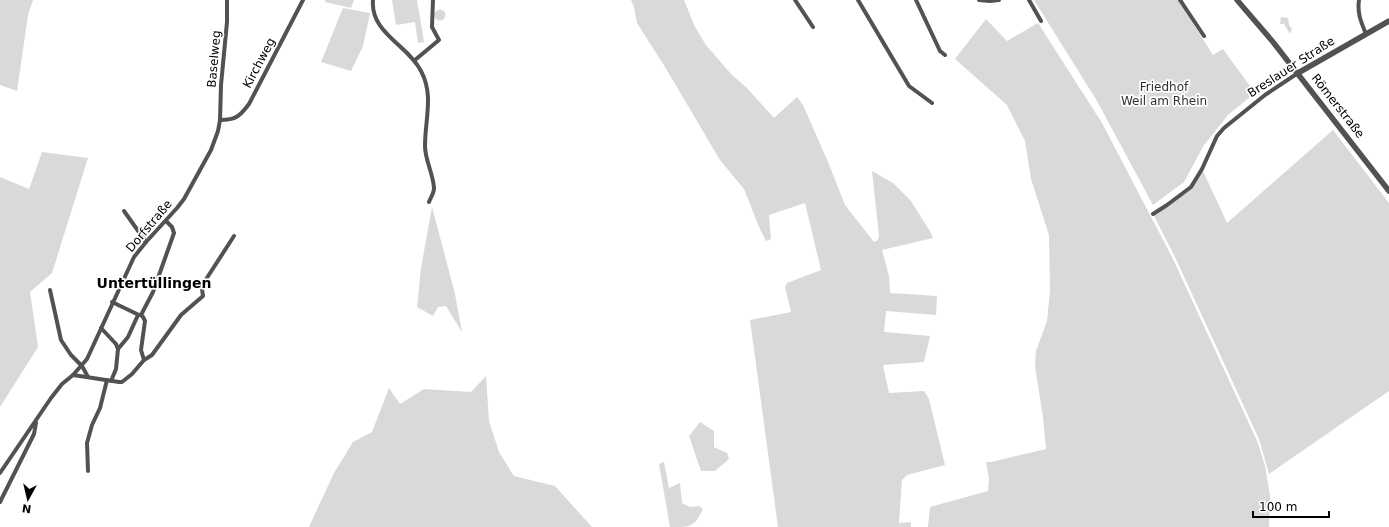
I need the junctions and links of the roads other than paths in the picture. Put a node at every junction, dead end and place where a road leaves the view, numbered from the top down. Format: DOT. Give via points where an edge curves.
graph roads {
  1 [pos="227,0"];
  2 [pos="303,0"];
  3 [pos="373,0"];
  4 [pos="433,0"];
  5 [pos="796,0"];
  6 [pos="858,0"];
  7 [pos="916,0"];
  8 [pos="979,0"];
  9 [pos="999,0"];
  10 [pos="1029,0"];
  11 [pos="1180,0"];
  12 [pos="1237,0"];
  13 [pos="1359,0"];
  14 [pos="1042,20"];
  15 [pos="1389,21"];
  16 [pos="813,27"];
  17 [pos="1366,34"];
  18 [pos="1204,36"];
  19 [pos="945,55"];
  20 [pos="415,60"];
  21 [pos="1298,73"];
  22 [pos="932,103"];
  23 [pos="220,120"];
  24 [pos="1389,191"];
  25 [pos="429,202"];
  26 [pos="124,211"];
  27 [pos="1153,214"];
  28 [pos="166,221"];
  29 [pos="234,236"];
  30 [pos="146,242"];
  31 [pos="50,290"];
  32 [pos="112,302"];
  33 [pos="139,315"];
  34 [pos="100,328"];
  35 [pos="118,350"];
  36 [pos="144,360"];
  37 [pos="82,366"];
  38 [pos="74,375"];
  39 [pos="88,377"];
  40 [pos="109,380"];
  41 [pos="36,421"];
  42 [pos="88,471"];
  43 [pos="0,473"];
  44 [pos="0,502"];
  1 -- 23 [label="street, Baselweg"];
  2 -- 23 [label="street, Kirchweg" via="244,111 233,119"];
  3 -- 20 [label="street" via="373,12 380,26"];
  4 -- 20 [label="street" via="432,27 439,40"];
  5 -- 16 [label="street"];
  6 -- 22 [label="street" via="909,86"];
  7 -- 19 [label="street" via="940,51"];
  8 -- 9 [label="street"];
  10 -- 14 [label="street"];
  11 -- 18 [label="street"];
  12 -- 21 [label="street, Römerstraße"];
  13 -- 17 [label="street" via="1360,20"];
  15 -- 17 [label="street, Breslauer Straße"];
  17 -- 21 [label="street, Breslauer Straße"];
  20 -- 25 [label="street" via="426,81 428,92 425,145 434,188"];
  21 -- 24 [label="street, Römerstraße"];
  21 -- 27 [label="street, Breslauer Straße" via="1265,95 1224,128 1217,136 1202,169 1190,187"];
  23 -- 28 [label="street, Dorfstraße" via="218,131 203,165 184,199"];
  26 -- 30 [label="street"];
  28 -- 30 [label="street, Dorfstraße"];
  28 -- 33 [label="street" via="174,233 153,292"];
  29 -- 36 [label="street" via="203,284 203,296 181,314 152,355"];
  30 -- 32 [label="street, Dorfstraße" via="134,257"];
  31 -- 37 [label="street" via="61,340"];
  32 -- 33 [label="street"];
  32 -- 34 [label="street, Dorfstraße"];
  33 -- 35 [label="street"];
  33 -- 36 [label="street" via="145,321 141,350"];
  34 -- 35 [label="street" via="116,344"];
  34 -- 37 [label="street, Dorfstraße" via="92,350"];
  35 -- 40 [label="street" via="116,369"];
  36 -- 40 [label="street" via="122,382"];
  37 -- 38 [label="street, Dorfstraße"];
  37 -- 39 [label="street"];
  38 -- 39 [label="street"];
  38 -- 41 [label="street, Dorfstraße" via="62,384"];
  39 -- 40 [label="street"];
  40 -- 42 [label="street" via="87,443"];
  41 -- 43 [label="street, Dorfstraße"];
  41 -- 44 [label="street" via="34,434"];
}
